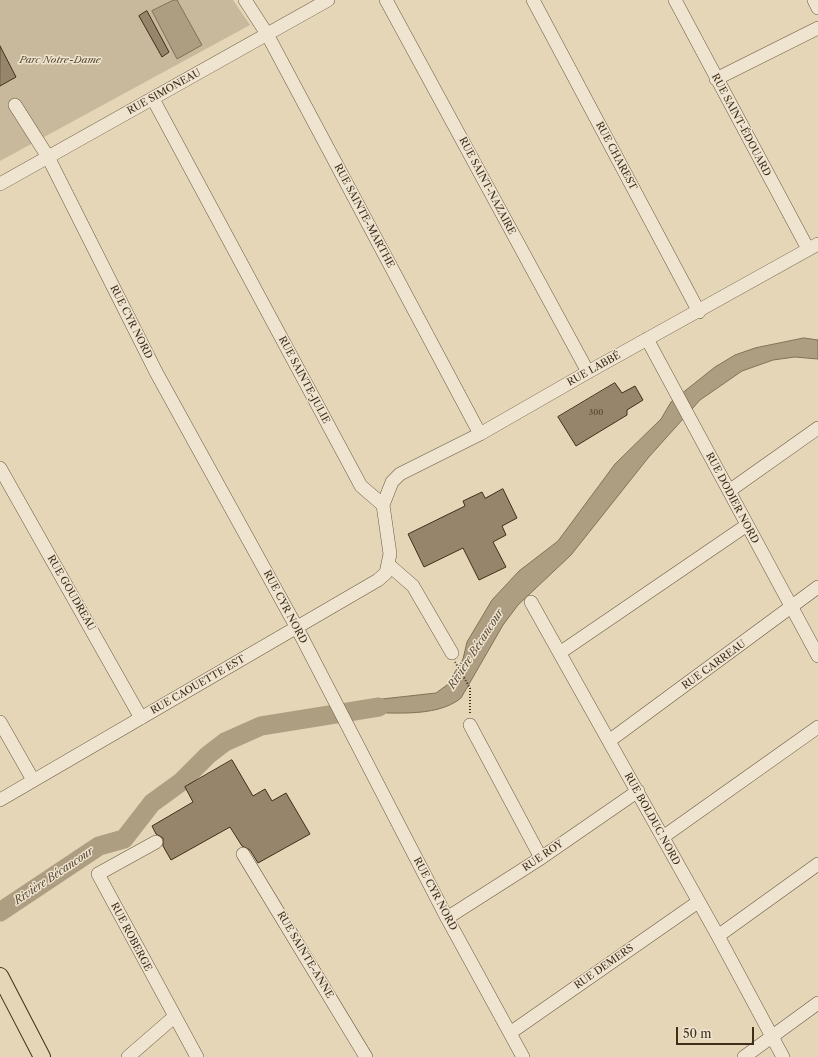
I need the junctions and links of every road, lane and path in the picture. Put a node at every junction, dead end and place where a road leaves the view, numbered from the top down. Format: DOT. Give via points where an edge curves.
graph roads {
  1 [pos="245,0"];
  2 [pos="328,0"];
  3 [pos="386,0"];
  4 [pos="533,0"];
  5 [pos="675,0"];
  6 [pos="814,0"];
  7 [pos="818,8"];
  8 [pos="818,28"];
  9 [pos="267,34"];
  10 [pos="716,79"];
  11 [pos="153,99"];
  12 [pos="16,105"];
  13 [pos="48,157"];
  14 [pos="0,184"];
  15 [pos="813,247"];
  16 [pos="699,312"];
  17 [pos="647,339"];
  18 [pos="588,372"];
  19 [pos="818,428"];
  20 [pos="480,434"];
  21 [pos="0,468"];
  22 [pos="729,491"];
  23 [pos="382,505"];
  24 [pos="747,525"];
  25 [pos="388,564"];
  26 [pos="818,587"];
  27 [pos="532,602"];
  28 [pos="792,608"];
  29 [pos="297,628"];
  30 [pos="561,652"];
  31 [pos="818,656"];
  32 [pos="453,657"];
  33 [pos="141,718"];
  34 [pos="0,722"];
  35 [pos="470,725"];
  36 [pos="818,727"];
  37 [pos="609,741"];
  38 [pos="33,780"];
  39 [pos="638,791"];
  40 [pos="0,800"];
  41 [pos="663,838"];
  42 [pos="156,842"];
  43 [pos="243,854"];
  44 [pos="541,858"];
  45 [pos="818,864"];
  46 [pos="698,902"];
  47 [pos="448,918"];
  48 [pos="718,936"];
  49 [pos="0,976"];
  50 [pos="818,1003"];
  51 [pos="174,1017"];
  52 [pos="510,1033"];
  53 [pos="772,1036"];
  54 [pos="519,1055"];
  55 [pos="42,1057"];
  56 [pos="128,1057"];
  57 [pos="197,1057"];
  58 [pos="366,1057"];
  59 [pos="744,1057"];
  60 [pos="783,1057"];
  1 -- 9 [label="street, RUE SAINTE-MARTHE"];
  2 -- 9 [label="street, RUE SIMONEAU"];
  3 -- 18 [label="street, RUE SAINT-NAZAIRE"];
  4 -- 16 [label="street, RUE CHAREST"];
  5 -- 10 [label="street, RUE SAINT-ÉDOUARD"];
  6 -- 7 [label="street"];
  8 -- 10 [label="street"];
  9 -- 11 [label="street, RUE SIMONEAU"];
  9 -- 20 [label="street, RUE SAINTE-MARTHE"];
  10 -- 15 [label="street, RUE SAINT-ÉDOUARD"];
  11 -- 13 [label="street, RUE SIMONEAU"];
  11 -- 23 [label="street, RUE SAINTE-JULIE" via="361,486"];
  12 -- 13 [label="street, RUE CYR NORD"];
  13 -- 14 [label="street, RUE SIMONEAU"];
  13 -- 29 [label="street, RUE CYR NORD" via="156,372"];
  15 -- 16 [label="street, RUE LABBÉ"];
  16 -- 17 [label="street, RUE LABBÉ"];
  17 -- 18 [label="street, RUE LABBÉ"];
  17 -- 22 [label="street, RUE DODIER NORD"];
  18 -- 20 [label="street, RUE LABBÉ"];
  19 -- 22 [label="street"];
  20 -- 23 [label="street, RUE LABBÉ" via="400,474 392,482"];
  21 -- 33 [label="street, RUE GOUDREAU"];
  22 -- 24 [label="street, RUE DODIER NORD"];
  23 -- 25 [label="street" via="390,554"];
  24 -- 28 [label="street, RUE DODIER NORD"];
  24 -- 30 [label="street"];
  25 -- 29 [label="street, RUE CAOUETTE EST" via="386,573 378,580"];
  25 -- 32 [label="street" via="413,586"];
  26 -- 28 [label="street, RUE CARREAU"];
  27 -- 30 [label="street, RUE BOLDUC NORD"];
  28 -- 31 [label="street, RUE DODIER NORD"];
  28 -- 37 [label="street, RUE CARREAU"];
  29 -- 33 [label="street, RUE CAOUETTE EST"];
  29 -- 47 [label="street, RUE CYR NORD"];
  30 -- 37 [label="street, RUE BOLDUC NORD"];
  32 -- 35 [label="path" via="470,688"];
  33 -- 38 [label="street, RUE CAOUETTE EST"];
  34 -- 38 [label="street"];
  35 -- 44 [label="street"];
  36 -- 41 [label="street"];
  37 -- 39 [label="street, RUE BOLDUC NORD"];
  38 -- 40 [label="street, RUE CAOUETTE EST"];
  39 -- 41 [label="street, RUE BOLDUC NORD"];
  39 -- 44 [label="street, RUE ROY"];
  41 -- 46 [label="street, RUE BOLDUC NORD"];
  42 -- 51 [label="street, RUE ROBERGE" via="98,874"];
  43 -- 58 [label="street, RUE SAINTE-ANNE"];
  44 -- 47 [label="street, RUE ROY"];
  45 -- 48 [label="street"];
  46 -- 48 [label="street, RUE BOLDUC NORD"];
  46 -- 52 [label="street, RUE DEMERS"];
  47 -- 52 [label="street, RUE CYR NORD"];
  48 -- 53 [label="street, RUE BOLDUC NORD"];
  49 -- 55 [label="main road"];
  50 -- 53 [label="street"];
  51 -- 56 [label="street"];
  51 -- 57 [label="street, RUE ROBERGE"];
  52 -- 54 [label="street, RUE CYR NORD"];
  53 -- 59 [label="street"];
  53 -- 60 [label="street, RUE BOLDUC NORD"];
}
